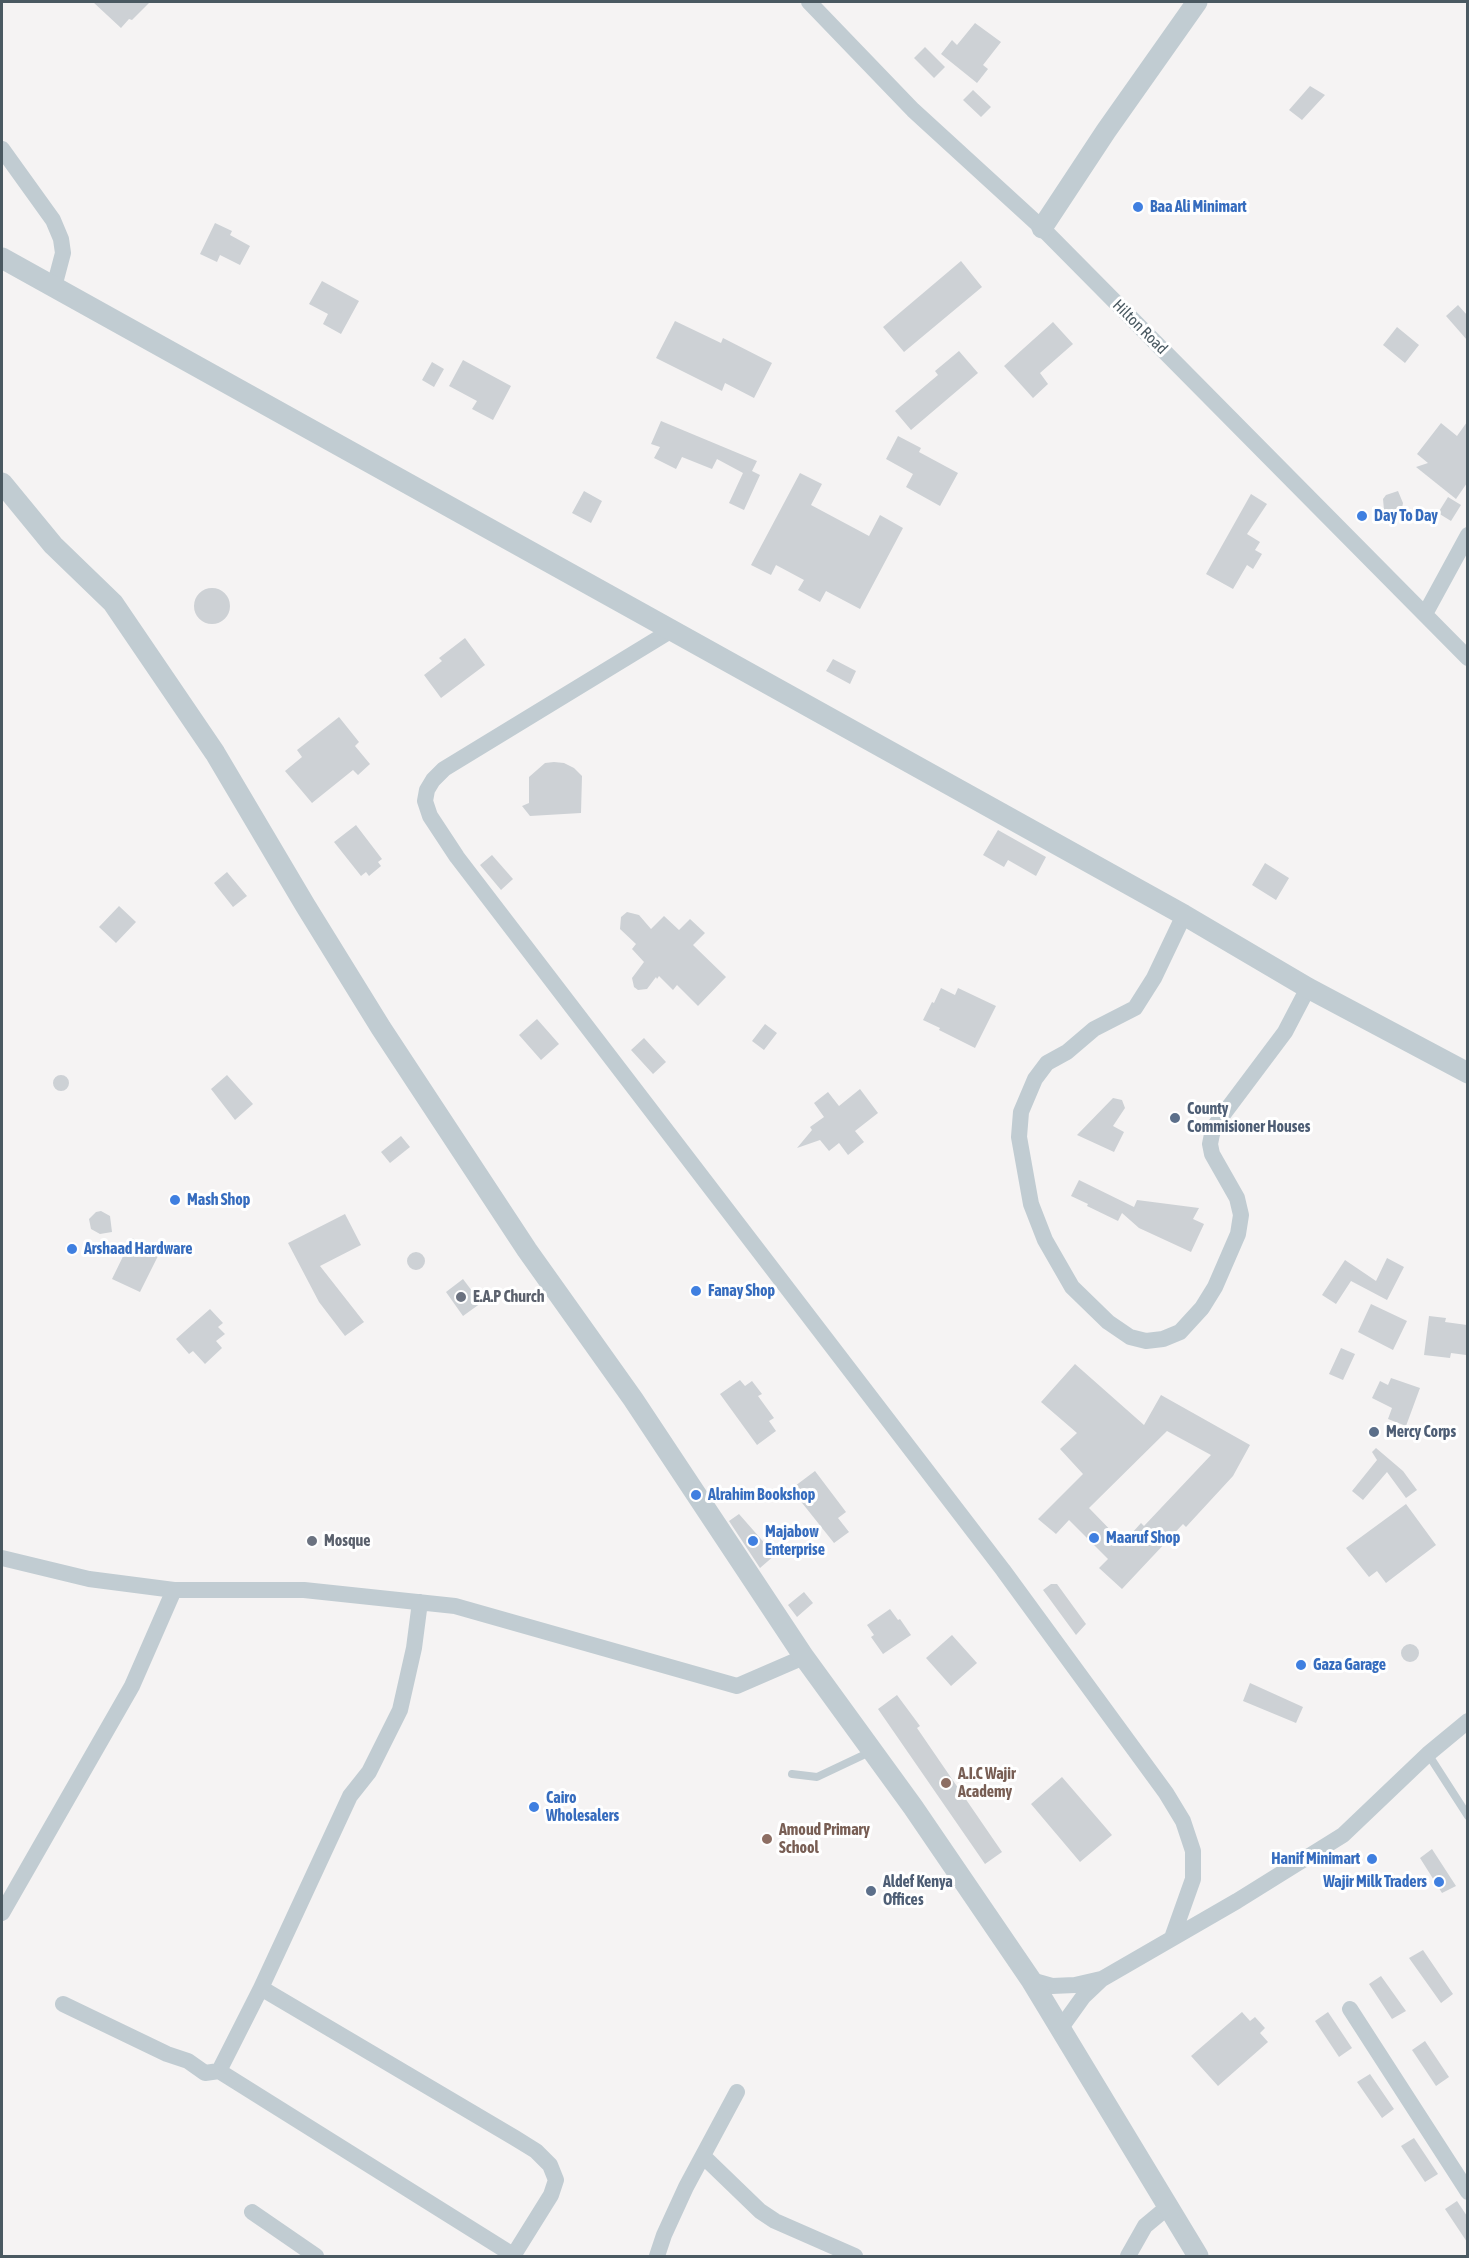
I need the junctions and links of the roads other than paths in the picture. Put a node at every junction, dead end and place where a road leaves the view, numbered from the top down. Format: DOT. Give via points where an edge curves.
graph roads {
  1 [pos="809,2"];
  2 [pos="1197,2"];
  3 [pos="2,149"];
  4 [pos="1042,228"];
  5 [pos="2,258"];
  6 [pos="54,287"];
  7 [pos="2,483"];
  8 [pos="1467,535"];
  9 [pos="1425,614"];
  10 [pos="672,630"];
  11 [pos="1467,658"];
  12 [pos="1184,915"];
  13 [pos="1308,988"];
  14 [pos="1467,1073"];
  15 [pos="2,1558"];
  16 [pos="174,1590"];
  17 [pos="420,1602"];
  18 [pos="804,1657"];
  19 [pos="1467,1721"];
  20 [pos="872,1751"];
  21 [pos="1428,1754"];
  22 [pos="792,1774"];
  23 [pos="1467,1816"];
  24 [pos="2,1913"];
  25 [pos="1172,1938"];
  26 [pos="1102,1979"];
  27 [pos="1031,1980"];
  28 [pos="261,1988"];
  29 [pos="63,2004"];
  30 [pos="1350,2009"];
  31 [pos="1060,2029"];
  32 [pos="219,2071"];
  33 [pos="736,2092"];
  34 [pos="703,2156"];
  35 [pos="1467,2192"];
  36 [pos="1169,2206"];
  37 [pos="252,2212"];
  38 [pos="316,2256"];
  39 [pos="513,2256"];
  40 [pos="657,2256"];
  41 [pos="855,2256"];
  42 [pos="1128,2256"];
  43 [pos="1198,2256"];
  1 -- 4 [label="street, Hilton Road" via="913,110"];
  2 -- 4 [label="street"];
  3 -- 6 [label="street" via="53,220 61,238 63,253"];
  4 -- 9 [label="street, Hilton Road"];
  5 -- 6 [label="street"];
  6 -- 10 [label="street"];
  7 -- 18 [label="street" via="53,545 113,603 215,753 369,1009 520,1240 633,1399"];
  8 -- 9 [label="street"];
  9 -- 11 [label="street, Hilton Road"];
  10 -- 12 [label="street"];
  10 -- 25 [label="street" via="444,769 427,790 425,801 430,816 457,857 1003,1570 1166,1793 1183,1821 1193,1851 1193,1879"];
  12 -- 13 [label="street"];
  12 -- 13 [label="street" via="1135,1008 1094,1029 1047,1064 1035,1079 1021,1112 1019,1137 1031,1204 1045,1240 1072,1287 1108,1322 1130,1337 1146,1341 1180,1332 1215,1287 1238,1234 1241,1215 1237,1198 1212,1154 1212,1134 1285,1032"];
  13 -- 14 [label="street"];
  15 -- 16 [label="street" via="89,1579"];
  16 -- 17 [label="street" via="304,1590"];
  16 -- 24 [label="street" via="132,1686"];
  17 -- 18 [label="street" via="455,1605 737,1686"];
  17 -- 28 [label="street" via="400,1710 369,1772 350,1796"];
  18 -- 20 [label="street"];
  19 -- 21 [label="street"];
  20 -- 22 [label="lane" via="817,1777"];
  20 -- 27 [label="street"];
  21 -- 23 [label="lane"];
  21 -- 25 [label="street" via="1342,1835"];
  25 -- 26 [label="street"];
  26 -- 27 [label="street" via="1052,1986"];
  26 -- 31 [label="street"];
  27 -- 31 [label="street"];
  28 -- 32 [label="street"];
  28 -- 39 [label="street" via="515,2138 550,2165 556,2180 551,2195"];
  29 -- 32 [label="street" via="188,2061 205,2073"];
  30 -- 35 [label="street"];
  31 -- 36 [label="street"];
  32 -- 39 [label="street"];
  33 -- 34 [label="street"];
  34 -- 40 [label="street"];
  34 -- 41 [label="street" via="775,2221"];
  36 -- 42 [label="street" via="1145,2226"];
  36 -- 43 [label="street"];
  37 -- 38 [label="street"];
}
